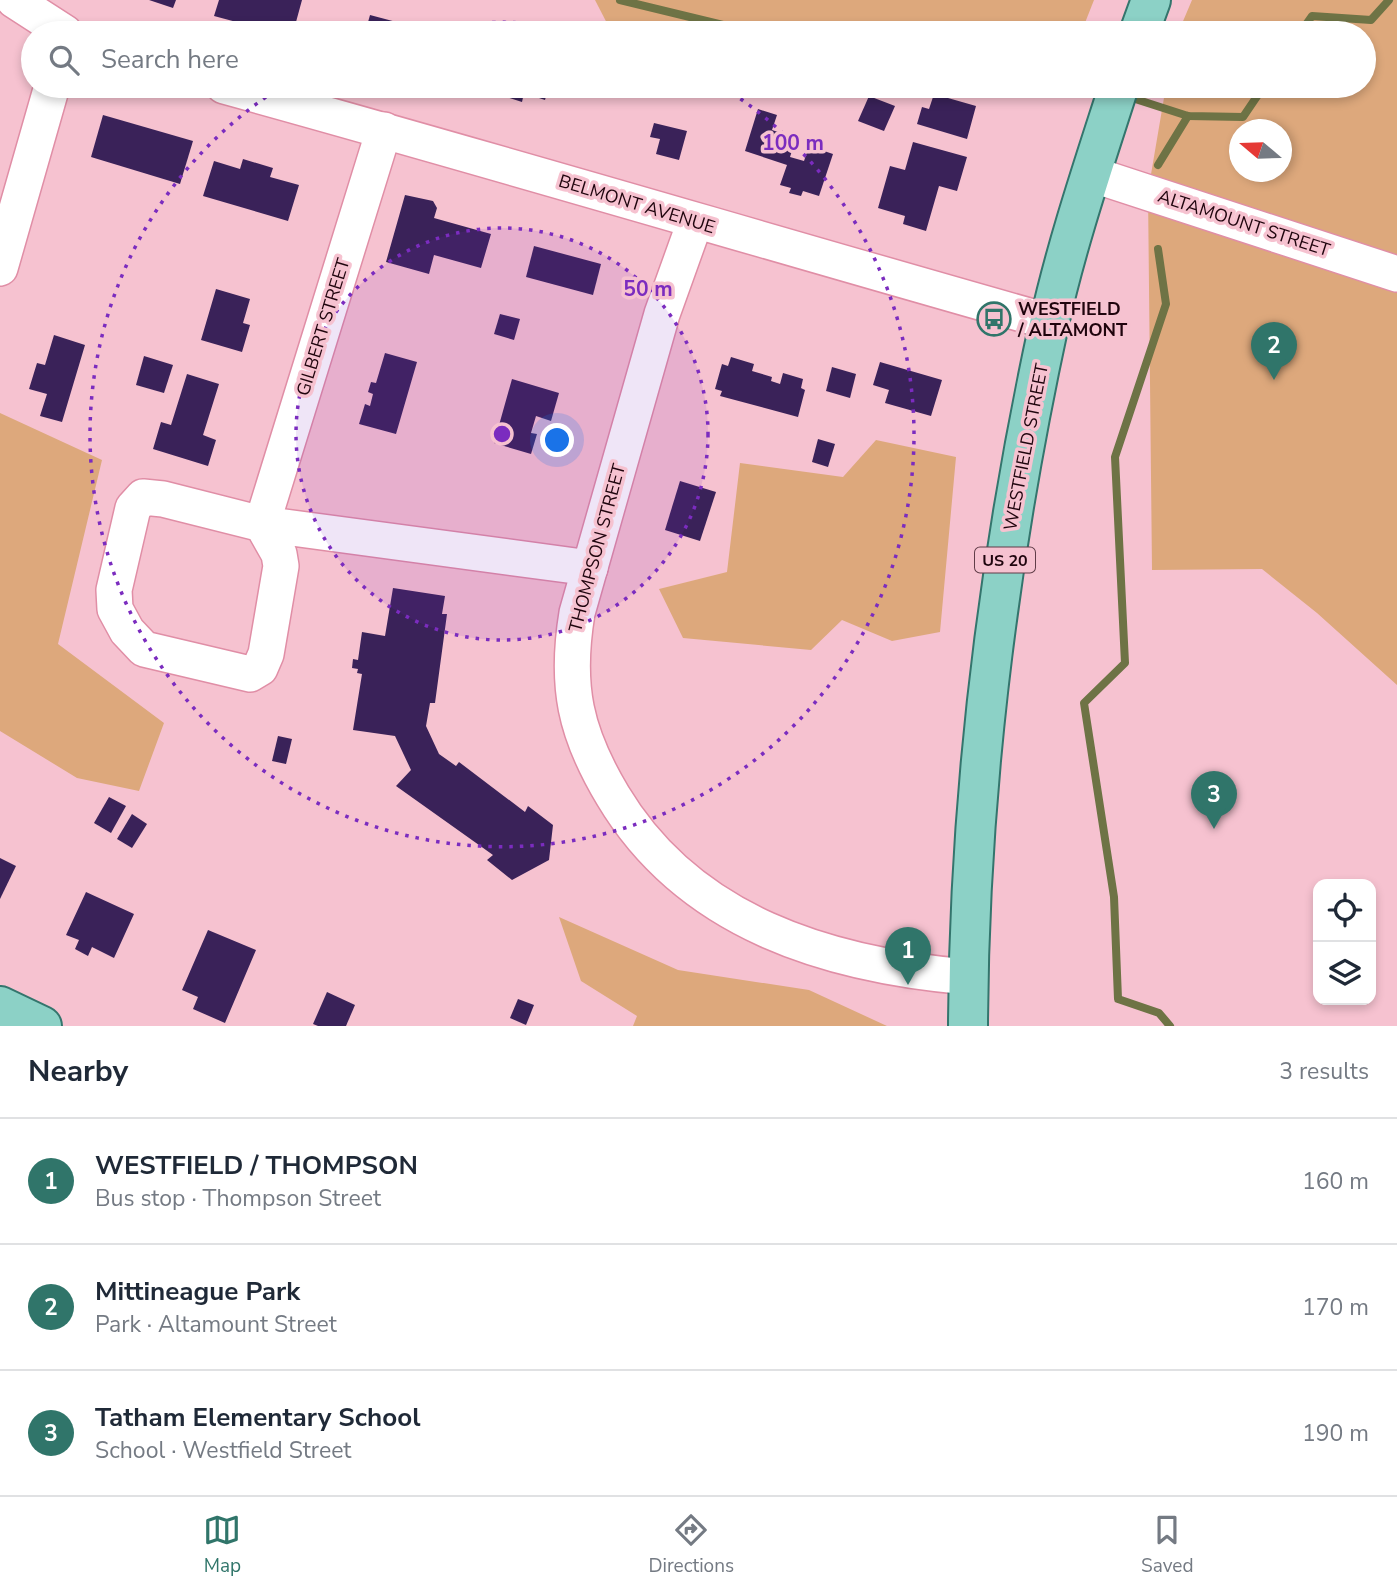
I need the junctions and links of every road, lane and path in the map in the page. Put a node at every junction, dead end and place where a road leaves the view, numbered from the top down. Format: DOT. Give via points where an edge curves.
graph roads {
  1 [pos="14,0"];
  2 [pos="1151,0"];
  3 [pos="46,21"];
  4 [pos="1143,21"];
  5 [pos="49,98"];
  6 [pos="268,98"];
  7 [pos="1115,98"];
  8 [pos="384,130"];
  9 [pos="1091,174"];
  10 [pos="695,222"];
  11 [pos="0,268"];
  12 [pos="1397,274"];
  13 [pos="1050,322"];
  14 [pos="262,524"];
  15 [pos="590,569"];
  16 [pos="968,977"];
  17 [pos="0,1006"];
  18 [pos="43,1026"];
  19 [pos="968,1026"];
  1 -- 3 [label="street"];
  2 -- 4 [label="main road"];
  5 -- 11 [label="street"];
  6 -- 8 [label="street, BELMONT AVENUE"];
  7 -- 9 [label="main road, WESTFIELD STREET / US 20"];
  8 -- 10 [label="street, BELMONT AVENUE"];
  8 -- 14 [label="street, GILBERT STREET"];
  9 -- 12 [label="street, ALTAMOUNT STREET"];
  9 -- 13 [label="main road, WESTFIELD STREET / US 20"];
  10 -- 13 [label="street, BELMONT AVENUE"];
  10 -- 15 [label="street, THOMPSON STREET" via="658,326"];
  13 -- 16 [label="main road, WESTFIELD STREET / US 20" via="1006,548 991,662 973,846"];
  14 -- 14 [label="street" via="143,497 133,508 114,590 115,608 127,631 145,649 250,674 260,668 281,566"];
  14 -- 15 [label="street"];
  15 -- 16 [label="street, THOMPSON STREET" via="572,643 575,708 606,785 651,849 704,896 791,940 849,959"];
  16 -- 19 [label="main road, WESTFIELD STREET / US 20"];
  17 -- 18 [label="main road"];
}
